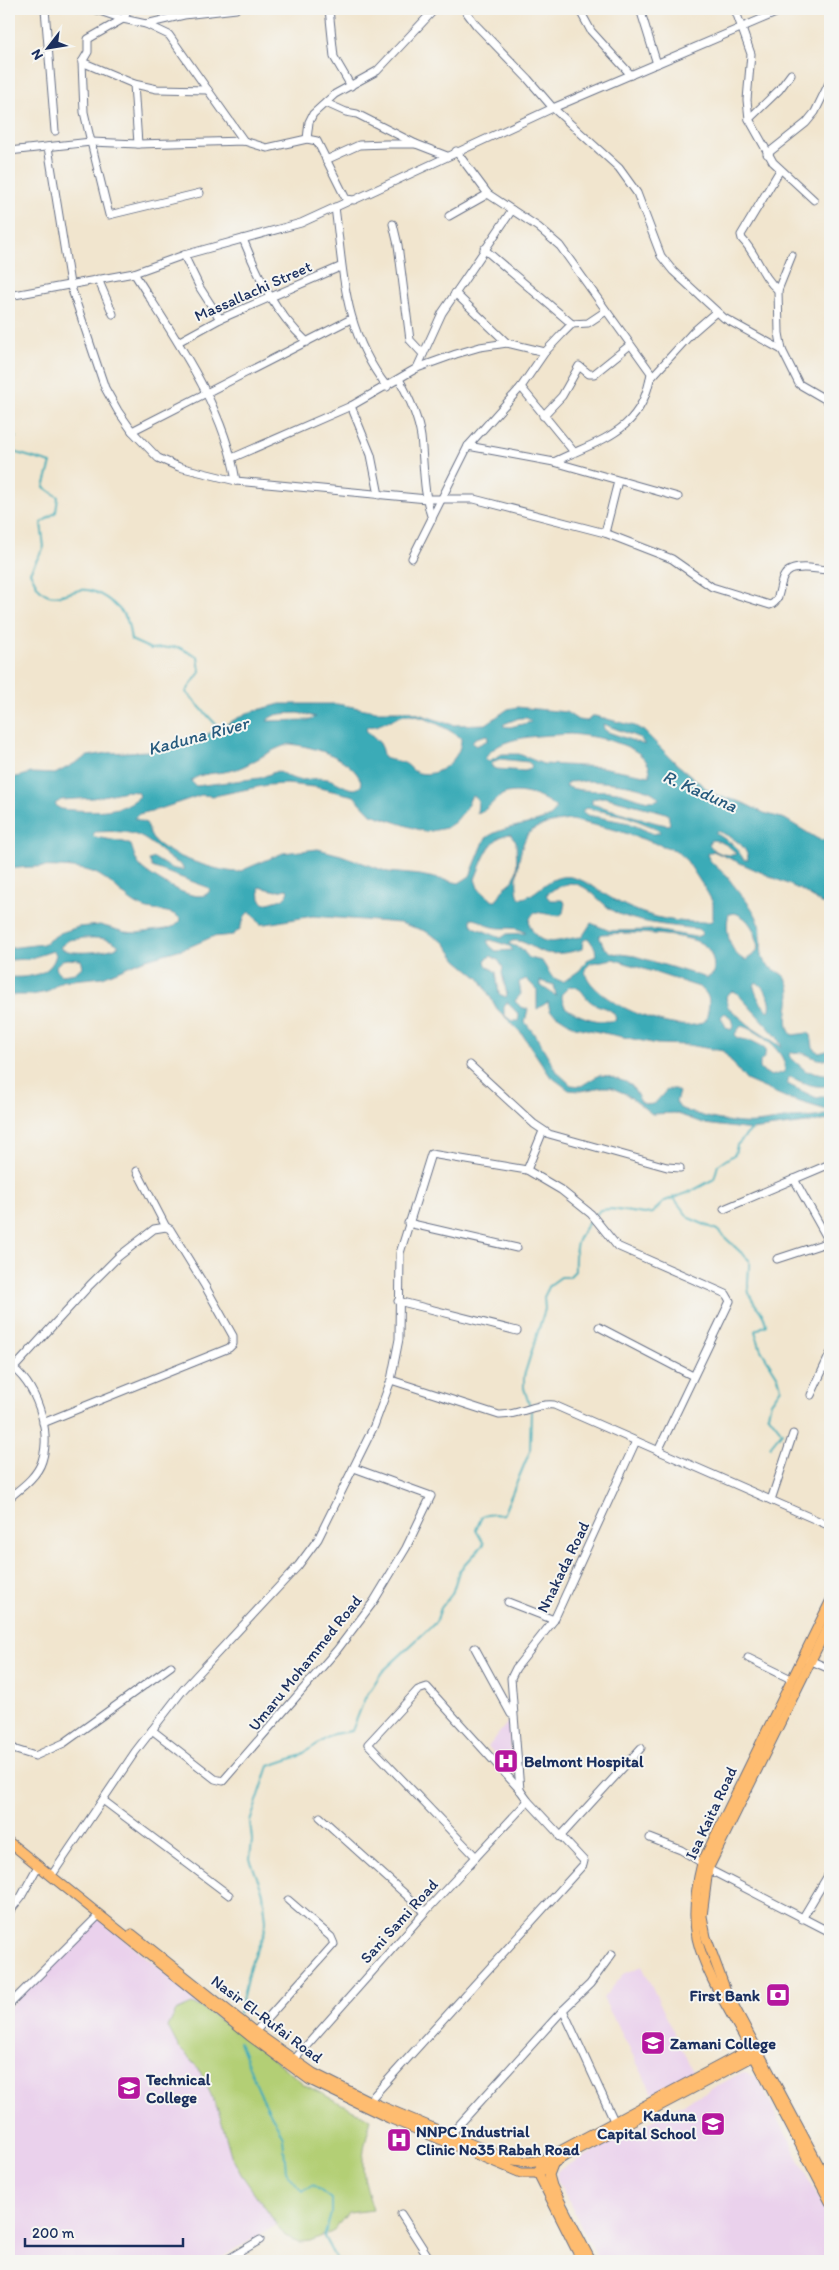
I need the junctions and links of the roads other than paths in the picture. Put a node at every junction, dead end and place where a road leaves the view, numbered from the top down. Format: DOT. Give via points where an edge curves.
graph roads {
  1 [pos="45,9"];
  2 [pos="94,9"];
  3 [pos="129,9"];
  4 [pos="236,9"];
  5 [pos="329,9"];
  6 [pos="435,9"];
  7 [pos="464,9"];
  8 [pos="578,9"];
  9 [pos="640,9"];
  10 [pos="735,9"];
  11 [pos="785,9"];
  12 [pos="123,19"];
  13 [pos="146,24"];
  14 [pos="742,27"];
  15 [pos="82,62"];
  16 [pos="657,64"];
  17 [pos="791,74"];
  18 [pos="631,75"];
  19 [pos="830,81"];
  20 [pos="134,84"];
  21 [pos="351,86"];
  22 [pos="208,90"];
  23 [pos="326,102"];
  24 [pos="553,108"];
  25 [pos="749,119"];
  26 [pos="55,132"];
  27 [pos="307,139"];
  28 [pos="244,141"];
  29 [pos="91,142"];
  30 [pos="138,144"];
  31 [pos="416,144"];
  32 [pos="48,147"];
  33 [pos="9,151"];
  34 [pos="456,151"];
  35 [pos="767,154"];
  36 [pos="447,156"];
  37 [pos="326,160"];
  38 [pos="780,170"];
  39 [pos="200,193"];
  40 [pos="488,194"];
  41 [pos="814,200"];
  42 [pos="349,201"];
  43 [pos="335,207"];
  44 [pos="512,210"];
  45 [pos="449,216"];
  46 [pos="393,224"];
  47 [pos="243,239"];
  48 [pos="484,249"];
  49 [pos="184,255"];
  50 [pos="792,255"];
  51 [pos="340,267"];
  52 [pos="134,273"];
  53 [pos="98,279"];
  54 [pos="70,284"];
  55 [pos="778,290"];
  56 [pos="455,293"];
  57 [pos="9,296"];
  58 [pos="270,298"];
  59 [pos="606,311"];
  60 [pos="716,312"];
  61 [pos="112,314"];
  62 [pos="220,319"];
  63 [pos="351,319"];
  64 [pos="572,324"];
  65 [pos="178,342"];
  66 [pos="307,342"];
  67 [pos="507,343"];
  68 [pos="630,344"];
  69 [pos="782,350"];
  70 [pos="545,352"];
  71 [pos="423,354"];
  72 [pos="417,368"];
  73 [pos="399,379"];
  74 [pos="650,380"];
  75 [pos="387,387"];
  76 [pos="521,387"];
  77 [pos="206,393"];
  78 [pos="830,402"];
  79 [pos="350,406"];
  80 [pos="543,416"];
  81 [pos="132,431"];
  82 [pos="468,446"];
  83 [pos="574,452"];
  84 [pos="232,458"];
  85 [pos="554,462"];
  86 [pos="236,481"];
  87 [pos="618,481"];
  88 [pos="379,495"];
  89 [pos="678,497"];
  90 [pos="427,499"];
  91 [pos="441,500"];
  92 [pos="432,519"];
  93 [pos="605,533"];
  94 [pos="412,558"];
  95 [pos="830,570"];
  96 [pos="470,1065"];
  97 [pos="543,1131"];
  98 [pos="830,1164"];
  99 [pos="680,1168"];
  100 [pos="527,1170"];
  101 [pos="137,1171"];
  102 [pos="794,1178"];
  103 [pos="724,1209"];
  104 [pos="408,1223"];
  105 [pos="166,1226"];
  106 [pos="830,1242"];
  107 [pos="517,1248"];
  108 [pos="777,1259"];
  109 [pos="398,1302"];
  110 [pos="599,1327"];
  111 [pos="517,1331"];
  112 [pos="830,1354"];
  113 [pos="11,1367"];
  114 [pos="693,1376"];
  115 [pos="391,1380"];
  116 [pos="811,1395"];
  117 [pos="43,1423"];
  118 [pos="793,1434"];
  119 [pos="636,1441"];
  120 [pos="658,1451"];
  121 [pos="354,1468"];
  122 [pos="9,1498"];
  123 [pos="771,1500"];
  124 [pos="830,1526"];
  125 [pos="508,1602"];
  126 [pos="830,1602"];
  127 [pos="554,1620"];
  128 [pos="830,1622"];
  129 [pos="475,1648"];
  130 [pos="802,1656"];
  131 [pos="748,1658"];
  132 [pos="811,1661"];
  133 [pos="171,1666"];
  134 [pos="830,1669"];
  135 [pos="791,1679"];
  136 [pos="514,1718"];
  137 [pos="152,1730"];
  138 [pos="9,1744"];
  139 [pos="641,1748"];
  140 [pos="520,1790"];
  141 [pos="104,1801"];
  142 [pos="528,1801"];
  143 [pos="320,1817"];
  144 [pos="9,1835"];
  145 [pos="560,1837"];
  146 [pos="650,1838"];
  147 [pos="9,1842"];
  148 [pos="476,1858"];
  149 [pos="38,1866"];
  150 [pos="705,1866"];
  151 [pos="54,1872"];
  152 [pos="830,1872"];
  153 [pos="229,1895"];
  154 [pos="288,1900"];
  155 [pos="9,1912"];
  156 [pos="425,1912"];
  157 [pos="98,1915"];
  158 [pos="802,1919"];
  159 [pos="830,1932"];
  160 [pos="612,1954"];
  161 [pos="206,1996"];
  162 [pos="9,2005"];
  163 [pos="563,2010"];
  164 [pos="255,2032"];
  165 [pos="744,2038"];
  166 [pos="755,2051"];
  167 [pos="293,2061"];
  168 [pos="736,2061"];
  169 [pos="763,2074"];
  170 [pos="369,2101"];
  171 [pos="616,2125"];
  172 [pos="450,2135"];
  173 [pos="543,2160"];
  174 [pos="520,2161"];
  175 [pos="554,2162"];
  176 [pos="521,2173"];
  177 [pos="538,2173"];
  178 [pos="830,2185"];
  179 [pos="548,2188"];
  180 [pos="830,2202"];
  181 [pos="401,2214"];
  182 [pos="260,2240"];
  183 [pos="577,2243"];
  184 [pos="225,2261"];
  185 [pos="430,2261"];
  186 [pos="582,2261"];
  187 [pos="591,2261"];
  1 -- 26 [label="street"];
  2 -- 12 [label="street"];
  3 -- 12 [label="street"];
  4 -- 13 [label="street" via="184,15"];
  5 -- 21 [label="street" via="334,58"];
  6 -- 21 [label="street" via="377,71"];
  7 -- 24 [label="street"];
  8 -- 18 [label="street" via="591,31"];
  9 -- 16 [label="street"];
  10 -- 14 [label="street"];
  11 -- 14 [label="street"];
  12 -- 13 [label="street"];
  12 -- 15 [label="street" via="88,39 88,52"];
  13 -- 22 [label="street" via="169,35"];
  14 -- 16 [label="street"];
  14 -- 25 [label="street" via="751,54 747,100"];
  15 -- 20 [label="street"];
  15 -- 29 [label="street" via="84,112"];
  16 -- 18 [label="street"];
  17 -- 25 [label="street"];
  18 -- 24 [label="street"];
  19 -- 35 [label="street" via="806,123"];
  20 -- 22 [label="street" via="157,89"];
  20 -- 30 [label="street"];
  21 -- 23 [label="street"];
  22 -- 28 [label="street"];
  23 -- 27 [label="street" via="313,114"];
  23 -- 31 [label="street" via="358,114"];
  24 -- 34 [label="street"];
  24 -- 60 [label="street" via="619,168 637,193 661,256 672,271"];
  25 -- 35 [label="street"];
  27 -- 28 [label="street" via="267,148"];
  27 -- 37 [label="street" via="317,141"];
  28 -- 30 [label="street"];
  29 -- 30 [label="street"];
  29 -- 32 [label="street"];
  29 -- 39 [label="street" via="109,215"];
  31 -- 36 [label="street"];
  31 -- 37 [label="street" via="360,145"];
  32 -- 33 [label="street"];
  32 -- 54 [label="street"];
  34 -- 36 [label="street"];
  34 -- 40 [label="street"];
  35 -- 38 [label="street"];
  36 -- 42 [label="street"];
  37 -- 42 [label="street"];
  38 -- 41 [label="street"];
  38 -- 55 [label="street" via="741,235 769,283"];
  40 -- 44 [label="street"];
  40 -- 45 [label="street"];
  42 -- 43 [label="street"];
  43 -- 47 [label="street" via="301,223"];
  43 -- 51 [label="street"];
  44 -- 48 [label="street"];
  44 -- 59 [label="street" via="560,246"];
  46 -- 71 [label="street" via="410,340"];
  47 -- 49 [label="street"];
  47 -- 58 [label="street"];
  48 -- 56 [label="street"];
  48 -- 64 [label="street"];
  49 -- 52 [label="street"];
  49 -- 62 [label="street"];
  50 -- 55 [label="street"];
  51 -- 58 [label="street, Massallachi Street"];
  51 -- 63 [label="street"];
  52 -- 53 [label="street"];
  52 -- 65 [label="street"];
  53 -- 54 [label="street"];
  53 -- 61 [label="street"];
  54 -- 57 [label="street"];
  54 -- 81 [label="street" via="105,388"];
  55 -- 69 [label="street" via="778,333"];
  56 -- 67 [label="street"];
  56 -- 71 [label="street"];
  58 -- 62 [label="street, Massallachi Street"];
  58 -- 66 [label="street" via="289,325"];
  59 -- 64 [label="street" via="588,323"];
  59 -- 68 [label="street"];
  60 -- 69 [label="street"];
  60 -- 74 [label="street"];
  62 -- 65 [label="street, Massallachi Street"];
  63 -- 66 [label="street"];
  63 -- 75 [label="street" via="366,357"];
  64 -- 70 [label="street"];
  65 -- 77 [label="street"];
  66 -- 77 [label="street"];
  67 -- 70 [label="street"];
  67 -- 72 [label="street" via="480,347"];
  68 -- 74 [label="street" via="651,373"];
  68 -- 80 [label="street" via="594,374 579,366 562,396"];
  69 -- 78 [label="street" via="805,389"];
  70 -- 76 [label="street"];
  71 -- 72 [label="street"];
  72 -- 73 [label="street"];
  73 -- 75 [label="street"];
  73 -- 90 [label="street" via="415,415 420,436"];
  74 -- 83 [label="street" via="644,400 628,425"];
  75 -- 79 [label="street"];
  76 -- 80 [label="street"];
  76 -- 82 [label="street"];
  77 -- 81 [label="street"];
  77 -- 84 [label="street"];
  79 -- 84 [label="street"];
  79 -- 88 [label="street" via="371,455"];
  80 -- 83 [label="street"];
  81 -- 86 [label="street" via="158,458 179,467"];
  82 -- 85 [label="street"];
  82 -- 91 [label="street"];
  83 -- 85 [label="street"];
  84 -- 86 [label="street"];
  85 -- 87 [label="street"];
  86 -- 88 [label="street"];
  87 -- 89 [label="street"];
  87 -- 93 [label="street"];
  88 -- 90 [label="street"];
  90 -- 91 [label="street"];
  90 -- 92 [label="street"];
  91 -- 92 [label="street"];
  91 -- 93 [label="street" via="474,500"];
  92 -- 94 [label="street"];
  93 -- 95 [label="street" via="672,559 712,587 770,605 776,600 784,574 790,570"];
  96 -- 97 [label="street"];
  97 -- 99 [label="street"];
  97 -- 100 [label="street"];
  98 -- 102 [label="street"];
  100 -- 104 [label="street" via="431,1154"];
  100 -- 114 [label="street" via="561,1190 591,1214 621,1249 726,1294 730,1301"];
  101 -- 105 [label="street"];
  102 -- 103 [label="street"];
  102 -- 106 [label="street"];
  104 -- 107 [label="street"];
  104 -- 109 [label="street" via="400,1253"];
  105 -- 113 [label="street" via="154,1229 118,1257"];
  105 -- 117 [label="street" via="233,1336 232,1344"];
  106 -- 108 [label="street"];
  109 -- 111 [label="street"];
  109 -- 115 [label="street" via="399,1339"];
  110 -- 114 [label="street"];
  112 -- 116 [label="street"];
  113 -- 117 [label="street" via="36,1396"];
  114 -- 120 [label="street"];
  115 -- 119 [label="street" via="499,1415 544,1404 554,1405"];
  115 -- 121 [label="street"];
  117 -- 122 [label="street" via="42,1462 33,1477"];
  118 -- 123 [label="street"];
  119 -- 120 [label="street"];
  119 -- 127 [label="street, Nnakada Road"];
  120 -- 123 [label="street"];
  121 -- 137 [label="street" via="318,1539 298,1566 184,1690"];
  121 -- 137 [label="street, Umaru Mohammed Road" via="431,1496 402,1556 374,1601 337,1650 223,1781 215,1779"];
  123 -- 124 [label="street"];
  125 -- 127 [label="street"];
  126 -- 130 [label="main road, Isa Kaita Road"];
  127 -- 136 [label="street, Nnakada Road" via="510,1678"];
  128 -- 132 [label="main road, Isa Kaita Road"];
  129 -- 136 [label="street"];
  130 -- 132 [label="street"];
  130 -- 135 [label="main road, Isa Kaita Road"];
  131 -- 135 [label="street"];
  132 -- 134 [label="street"];
  132 -- 150 [label="main road, Isa Kaita Road"];
  133 -- 138 [label="street" via="64,1743 36,1756 16,1750"];
  135 -- 150 [label="main road, Isa Kaita Road"];
  136 -- 140 [label="street, Nnakada Road"];
  137 -- 141 [label="street"];
  139 -- 145 [label="street"];
  140 -- 142 [label="street"];
  140 -- 148 [label="street" via="427,1687 418,1690 368,1744"];
  141 -- 151 [label="street"];
  141 -- 153 [label="street"];
  142 -- 145 [label="street"];
  142 -- 148 [label="street, Sani Sami Road"];
  143 -- 156 [label="street"];
  144 -- 151 [label="main road, Nasir El-Rufai Road"];
  145 -- 170 [label="street" via="583,1858 582,1865"];
  146 -- 150 [label="street" via="681,1850"];
  147 -- 149 [label="main road, Nasir El-Rufai Road"];
  148 -- 156 [label="street, Sani Sami Road"];
  149 -- 155 [label="street"];
  149 -- 157 [label="main road, Nasir El-Rufai Road"];
  150 -- 158 [label="street"];
  150 -- 165 [label="main road, Isa Kaita Road" via="697,1885 694,1916 698,1938 723,2000"];
  150 -- 166 [label="main road, Isa Kaita Road" via="702,1916 706,1937 726,1991"];
  151 -- 161 [label="main road, Nasir El-Rufai Road"];
  152 -- 158 [label="street"];
  154 -- 164 [label="street" via="331,1937 334,1944"];
  156 -- 167 [label="street, Sani Sami Road"];
  157 -- 161 [label="main road, Nasir El-Rufai Road"];
  157 -- 162 [label="street"];
  158 -- 159 [label="street"];
  160 -- 163 [label="street" via="590,1984"];
  161 -- 164 [label="main road, Nasir El-Rufai Road"];
  161 -- 176 [label="main road, Nasir El-Rufai Road" via="288,2066 310,2080 389,2118"];
  163 -- 171 [label="street"];
  163 -- 172 [label="street"];
  164 -- 167 [label="main road, Nasir El-Rufai Road"];
  165 -- 166 [label="main road, Isa Kaita Road"];
  165 -- 168 [label="main road"];
  166 -- 168 [label="main road"];
  166 -- 169 [label="main road, Isa Kaita Road"];
  166 -- 178 [label="main road, Isa Kaita Road"];
  167 -- 170 [label="main road, Nasir El-Rufai Road"];
  168 -- 169 [label="main road"];
  168 -- 171 [label="main road"];
  169 -- 180 [label="main road, Isa Kaita Road"];
  170 -- 172 [label="main road, Nasir El-Rufai Road"];
  171 -- 173 [label="main road"];
  171 -- 175 [label="main road"];
  172 -- 174 [label="main road, Nasir El-Rufai Road" via="507,2159"];
  173 -- 174 [label="main road"];
  173 -- 177 [label="main road"];
  174 -- 177 [label="main road, Nasir El-Rufai Road"];
  175 -- 177 [label="main road"];
  175 -- 179 [label="main road"];
  176 -- 177 [label="main road, Nasir El-Rufai Road"];
  176 -- 179 [label="main road"];
  177 -- 179 [label="main road, Nasir El-Rufai Road"];
  179 -- 183 [label="main road"];
  181 -- 185 [label="street"];
  182 -- 184 [label="street"];
  183 -- 186 [label="main road"];
  183 -- 187 [label="main road"];
}
